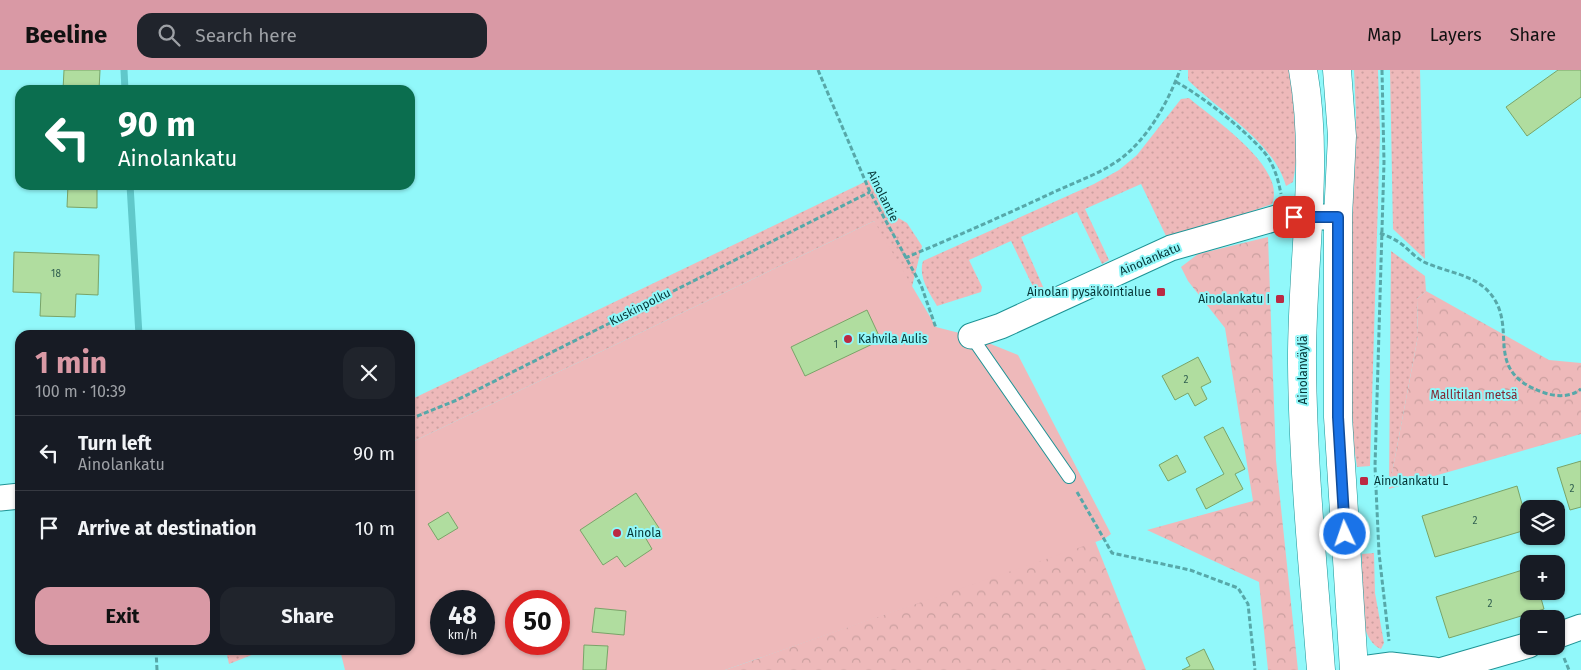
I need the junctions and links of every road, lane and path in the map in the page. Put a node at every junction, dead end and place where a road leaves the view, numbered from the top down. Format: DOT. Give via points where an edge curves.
graph roads {
  1 [pos="818,70"];
  2 [pos="1180,70"];
  3 [pos="1303,70"];
  4 [pos="1338,70"];
  5 [pos="1382,70"];
  6 [pos="1176,82"];
  7 [pos="870,192"];
  8 [pos="1280,217"];
  9 [pos="1308,217"];
  10 [pos="1338,217"];
  11 [pos="1380,233"];
  12 [pos="905,258"];
  13 [pos="936,328"];
  14 [pos="971,336"];
  15 [pos="1581,389"];
  16 [pos="415,418"];
  17 [pos="1069,477"];
  18 [pos="15,496"];
  19 [pos="0,498"];
  20 [pos="1087,512"];
  21 [pos="1581,627"];
  22 [pos="1565,633"];
  23 [pos="1520,647"];
  24 [pos="156,655"];
  25 [pos="1391,665"];
  26 [pos="157,670"];
  27 [pos="1255,670"];
  28 [pos="1320,670"];
  29 [pos="1354,670"];
  30 [pos="1434,670"];
  31 [pos="1443,670"];
  1 -- 7 [label="path, Ainolantie"];
  2 -- 6 [label="path"];
  3 -- 9 [label="main road, Ainolanväylä" via="1309,143"];
  4 -- 10 [label="main road" via="1342,136"];
  5 -- 11 [label="path" via="1384,162"];
  6 -- 8 [label="path" via="1192,91 1264,152 1277,175"];
  6 -- 12 [label="path" via="1141,139 1120,159 1034,202"];
  7 -- 12 [label="path, Ainolantie"];
  7 -- 16 [label="path, Kuskinpolku" via="457,400"];
  8 -- 9 [label="street, Ainolankatu"];
  8 -- 14 [label="street, Ainolankatu" via="1171,248 1001,326"];
  9 -- 10 [label="street, Ainolankatu"];
  9 -- 28 [label="main road, Ainolanväylä" via="1302,363 1305,469"];
  10 -- 29 [label="main road" via="1338,417"];
  11 -- 15 [label="path" via="1404,246 1423,262 1467,278 1487,290 1498,303 1507,363 1514,376 1528,387 1554,396 1574,394"];
  11 -- 25 [label="path" via="1375,466 1379,553"];
  12 -- 13 [label="path, Ainolantie" via="921,285"];
  14 -- 17 [label="lane"];
  18 -- 19 [label="street"];
  20 -- 27 [label="path" via="1112,553 1190,570 1238,588 1248,604"];
  21 -- 22 [label="street"];
  23 -- 31 [label="street"];
  24 -- 26 [label="path"];
  25 -- 29 [label="street"];
  25 -- 30 [label="street"];
}
